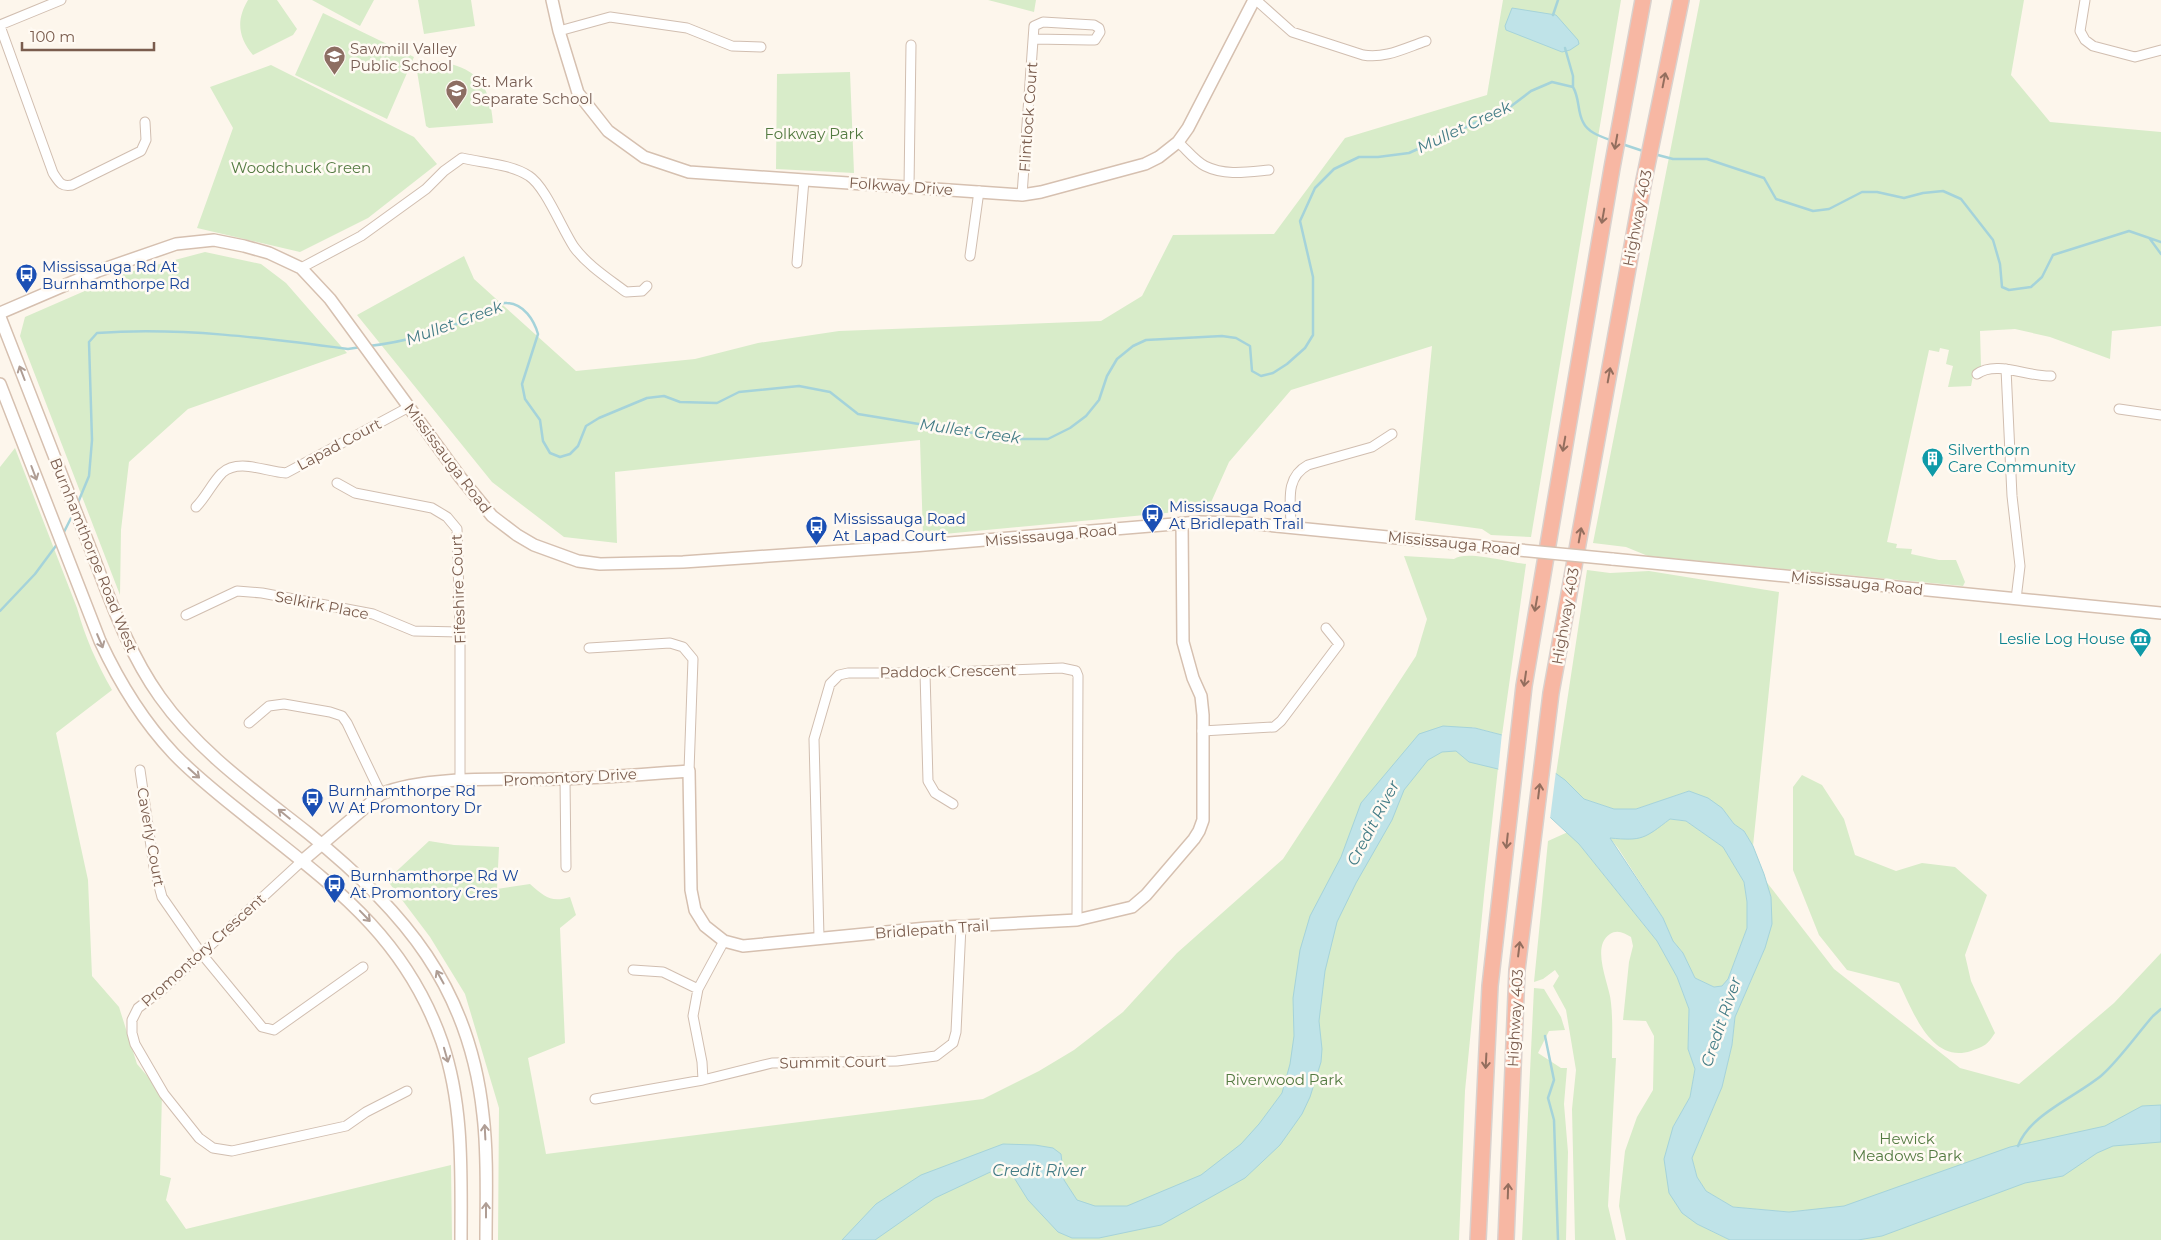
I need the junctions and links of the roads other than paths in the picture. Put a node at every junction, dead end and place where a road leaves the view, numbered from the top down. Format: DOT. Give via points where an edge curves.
graph roads {
  1 [pos="62,0"];
  2 [pos="552,0"];
  3 [pos="1255,0"];
  4 [pos="1643,0"];
  5 [pos="1680,0"];
  6 [pos="2085,0"];
  7 [pos="0,26"];
  8 [pos="559,30"];
  9 [pos="1034,39"];
  10 [pos="1426,41"];
  11 [pos="912,45"];
  12 [pos="761,47"];
  13 [pos="2161,50"];
  14 [pos="145,122"];
  15 [pos="1178,142"];
  16 [pos="1269,170"];
  17 [pos="804,180"];
  18 [pos="909,186"];
  19 [pos="979,192"];
  20 [pos="1022,195"];
  21 [pos="970,256"];
  22 [pos="797,263"];
  23 [pos="301,268"];
  24 [pos="647,286"];
  25 [pos="0,315"];
  26 [pos="2006,369"];
  27 [pos="1976,374"];
  28 [pos="2051,376"];
  29 [pos="0,384"];
  30 [pos="409,407"];
  31 [pos="2119,409"];
  32 [pos="2161,415"];
  33 [pos="1392,434"];
  34 [pos="337,483"];
  35 [pos="196,507"];
  36 [pos="1182,523"];
  37 [pos="1291,527"];
  38 [pos="2016,599"];
  39 [pos="2161,613"];
  40 [pos="186,615"];
  41 [pos="1326,628"];
  42 [pos="460,632"];
  43 [pos="589,648"];
  44 [pos="925,673"];
  45 [pos="249,723"];
  46 [pos="1202,731"];
  47 [pos="140,770"];
  48 [pos="689,771"];
  49 [pos="565,778"];
  50 [pos="460,781"];
  51 [pos="381,794"];
  52 [pos="953,804"];
  53 [pos="322,844"];
  54 [pos="302,861"];
  55 [pos="566,867"];
  56 [pos="1077,920"];
  57 [pos="961,926"];
  58 [pos="820,938"];
  59 [pos="724,941"];
  60 [pos="201,953"];
  61 [pos="362,967"];
  62 [pos="634,970"];
  63 [pos="698,989"];
  64 [pos="703,1080"];
  65 [pos="407,1091"];
  66 [pos="596,1099"];
  67 [pos="461,1240"];
  68 [pos="486,1240"];
  69 [pos="1478,1240"];
  70 [pos="1506,1240"];
  1 -- 7 [label="street"];
  2 -- 8 [label="main road, Folkway Drive"];
  3 -- 10 [label="street" via="1292,32 1363,55 1386,55"];
  3 -- 15 [label="main road, Folkway Drive"];
  4 -- 69 [label="highway, Highway 403, one-way" via="1532,631 1490,986"];
  70 -- 5 [label="highway, Highway 403, one-way" via="1516,989 1551,693"];
  6 -- 13 [label="street" via="2080,31 2093,46 2135,56"];
  7 -- 14 [label="street" via="59,183 72,185 141,151 146,140"];
  8 -- 12 [label="street" via="610,17 687,28 732,46"];
  8 -- 17 [label="main road, Folkway Drive" via="578,93 608,131 644,157 690,172"];
  9 -- 9 [label="street, Flintlock Court" via="1095,40 1100,32 1094,24 1043,22 1034,26"];
  9 -- 20 [label="street, Flintlock Court"];
  11 -- 18 [label="street"];
  15 -- 16 [label="street" via="1204,166 1216,170 1235,173"];
  15 -- 20 [label="main road, Folkway Drive" via="1159,157 1130,170"];
  17 -- 18 [label="main road, Folkway Drive"];
  17 -- 22 [label="street"];
  18 -- 19 [label="main road, Folkway Drive"];
  19 -- 20 [label="main road, Folkway Drive"];
  19 -- 21 [label="street"];
  23 -- 24 [label="street" via="361,236 426,189 462,158 520,171 531,177 576,249 593,266 626,292 642,291"];
  23 -- 25 [label="main road, Mississauga Road" via="237,244 214,240 176,244 98,271"];
  23 -- 30 [label="main road, Mississauga Road" via="330,299"];
  53 -- 25 [label="main road, Burnhamthorpe Road West, one-way" via="222,765 173,715 152,686 133,653 105,587"];
  26 -- 27 [label="street" via="1988,368"];
  26 -- 28 [label="street" via="2033,376"];
  26 -- 38 [label="street" via="2012,496 2020,566"];
  29 -- 54 [label="main road, Burnhamthorpe Road West, one-way" via="82,596 116,674 135,706 158,736 204,782"];
  30 -- 35 [label="street, Lapad Court" via="286,473 234,466 222,473"];
  30 -- 36 [label="main road, Mississauga Road" via="484,508 508,529 554,553 600,564 683,562 913,546"];
  31 -- 32 [label="street"];
  33 -- 37 [label="street" via="1372,447 1299,470 1291,488"];
  34 -- 42 [label="street, Fifeshire Court" via="355,493 432,508 448,517 457,529"];
  36 -- 37 [label="main road, Mississauga Road" via="1232,522"];
  36 -- 46 [label="main road, Bridlepath Trail" via="1183,642 1200,696"];
  37 -- 38 [label="main road, Mississauga Road, bridge"];
  38 -- 39 [label="main road, Mississauga Road"];
  40 -- 42 [label="street, Selkirk Place" via="236,591 373,614 414,631"];
  41 -- 46 [label="street" via="1339,644 1274,727"];
  42 -- 50 [label="street, Fifeshire Court"];
  43 -- 48 [label="street, Bridlepath Trail" via="670,643 683,647 693,659"];
  44 -- 52 [label="street" via="928,781 935,793"];
  44 -- 56 [label="street, Paddock Crescent" via="1062,668 1076,671"];
  44 -- 58 [label="street, Paddock Crescent" via="839,675 830,684 814,738"];
  45 -- 51 [label="street" via="269,706 284,704 342,716"];
  46 -- 56 [label="main road, Bridlepath Trail" via="1203,820 1199,831 1132,907"];
  47 -- 60 [label="street, Caverly Court" via="154,867 162,896"];
  48 -- 49 [label="main road, Promontory Drive"];
  48 -- 59 [label="main road, Bridlepath Trail" via="691,890 695,910 705,926"];
  49 -- 50 [label="main road, Promontory Drive"];
  49 -- 55 [label="street"];
  50 -- 51 [label="main road, Promontory Drive" via="395,788"];
  51 -- 53 [label="main road, Promontory Drive"];
  53 -- 54 [label="main road, Promontory Drive"];
  68 -- 53 [label="main road, Burnhamthorpe Road West, one-way" via="484,1124 477,1076 449,993 430,958 400,919 364,880"];
  54 -- 60 [label="street, Promontory Crescent"];
  54 -- 67 [label="main road, Burnhamthorpe Road West, one-way" via="341,893 380,933 401,960 426,1003 442,1042 453,1084 460,1137"];
  56 -- 57 [label="main road, Bridlepath Trail"];
  57 -- 58 [label="main road, Bridlepath Trail"];
  57 -- 64 [label="street, Summit Court" via="956,1032 953,1043 936,1056 897,1061 772,1063"];
  58 -- 59 [label="main road, Bridlepath Trail" via="744,946"];
  59 -- 63 [label="street"];
  60 -- 61 [label="street, Caverly Court" via="262,1027 274,1030"];
  60 -- 65 [label="street, Promontory Crescent" via="138,1008 132,1020 135,1044 164,1094 199,1138 214,1148 232,1151 346,1126"];
  62 -- 63 [label="street" via="662,972"];
  63 -- 64 [label="street" via="693,1016"];
  64 -- 66 [label="street, Summit Court"];
}
